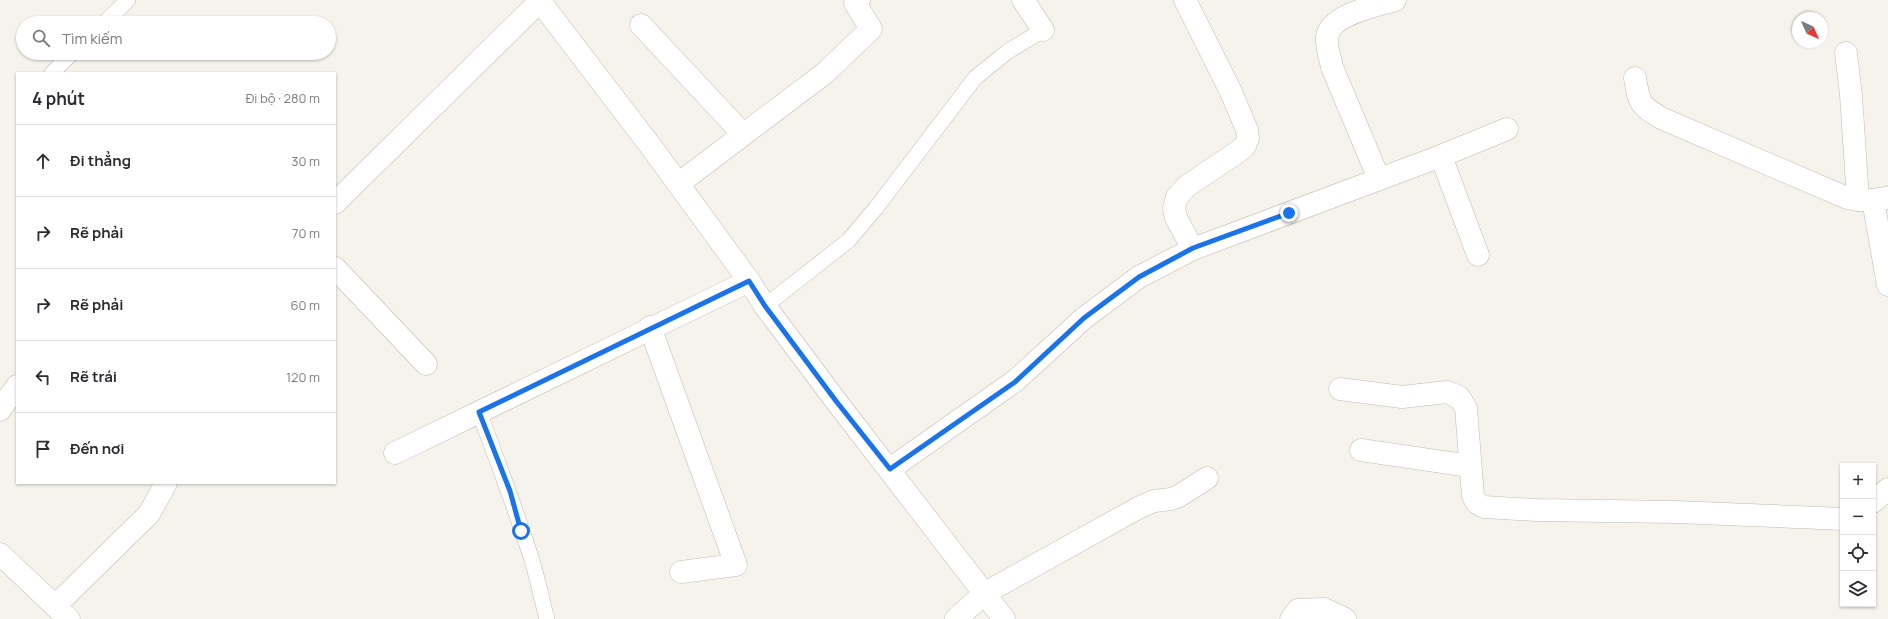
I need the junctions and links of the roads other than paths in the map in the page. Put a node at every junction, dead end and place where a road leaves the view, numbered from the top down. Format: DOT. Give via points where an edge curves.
graph roads {
  1 [pos="128,0"];
  2 [pos="539,0"];
  3 [pos="1023,0"];
  4 [pos="1185,0"];
  5 [pos="1396,0"];
  6 [pos="855,1"];
  7 [pos="111,16"];
  8 [pos="641,25"];
  9 [pos="1043,30"];
  10 [pos="1846,52"];
  11 [pos="65,60"];
  12 [pos="53,72"];
  13 [pos="1635,78"];
  14 [pos="1507,129"];
  15 [pos="743,134"];
  16 [pos="1441,156"];
  17 [pos="1379,179"];
  18 [pos="678,184"];
  19 [pos="1873,199"];
  20 [pos="336,203"];
  21 [pos="1193,248"];
  22 [pos="1478,255"];
  23 [pos="336,269"];
  24 [pos="749,281"];
  25 [pos="1888,285"];
  26 [pos="765,306"];
  27 [pos="650,327"];
  28 [pos="426,364"];
  29 [pos="16,387"];
  30 [pos="1340,389"];
  31 [pos="0,410"];
  32 [pos="479,412"];
  33 [pos="1361,450"];
  34 [pos="395,454"];
  35 [pos="1470,466"];
  36 [pos="890,469"];
  37 [pos="1207,478"];
  38 [pos="165,484"];
  39 [pos="1888,489"];
  40 [pos="1876,499"];
  41 [pos="1840,519"];
  42 [pos="0,554"];
  43 [pos="681,572"];
  44 [pos="985,593"];
  45 [pos="62,612"];
  46 [pos="547,619"];
  47 [pos="956,619"];
  48 [pos="1004,619"];
  49 [pos="1290,619"];
  50 [pos="1345,619"];
  1 -- 7 [label="lane"];
  2 -- 18 [label="street"];
  2 -- 20 [label="street"];
  3 -- 9 [label="street"];
  4 -- 21 [label="street" via="1231,92 1248,138 1245,146 1239,151 1186,186 1177,197 1174,208 1176,218"];
  5 -- 17 [label="street" via="1347,16 1333,24 1328,35 1332,67"];
  6 -- 15 [label="street" via="871,29 825,73"];
  8 -- 15 [label="street"];
  9 -- 26 [label="lane" via="1007,52 975,78 923,148 848,241"];
  10 -- 19 [label="street" via="1851,95"];
  11 -- 12 [label="lane"];
  13 -- 19 [label="street" via="1639,100 1646,110 1661,118 1847,198"];
  14 -- 16 [label="street"];
  15 -- 18 [label="street"];
  16 -- 17 [label="street"];
  16 -- 22 [label="street"];
  17 -- 21 [label="street"];
  18 -- 24 [label="street"];
  19 -- 25 [label="street"];
  21 -- 36 [label="street" via="1139,277 1084,318 1015,382"];
  23 -- 28 [label="street"];
  24 -- 26 [label="street"];
  24 -- 27 [label="street"];
  26 -- 36 [label="street"];
  27 -- 32 [label="street"];
  27 -- 43 [label="street" via="736,565"];
  29 -- 31 [label="street"];
  30 -- 35 [label="street" via="1402,397 1447,392 1459,397 1466,408"];
  32 -- 34 [label="street"];
  32 -- 46 [label="lane" via="510,491"];
  33 -- 35 [label="street"];
  35 -- 41 [label="street" via="1473,496 1477,503 1484,507"];
  36 -- 44 [label="street"];
  37 -- 44 [label="street" via="1179,496 1140,507"];
  38 -- 45 [label="street" via="149,514"];
  39 -- 40 [label="street"];
  42 -- 45 [label="street"];
  44 -- 47 [label="street"];
  44 -- 48 [label="street"];
  49 -- 50 [label="street" via="1298,610 1324,609"];
}
